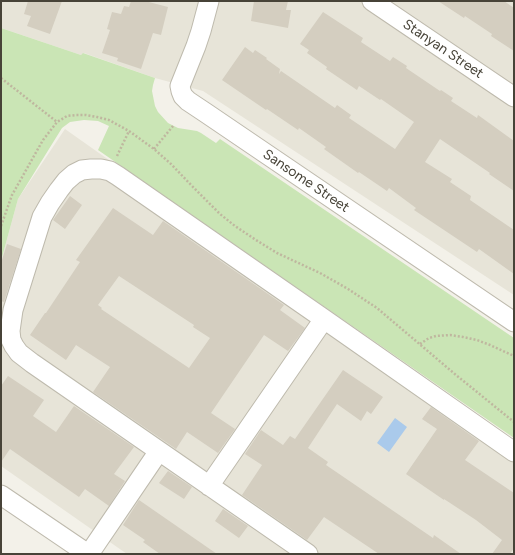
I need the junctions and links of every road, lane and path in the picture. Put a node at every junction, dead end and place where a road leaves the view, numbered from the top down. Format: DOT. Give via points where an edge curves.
graph roads {
  1 [pos="209,1"];
  2 [pos="372,1"];
  3 [pos="1,78"];
  4 [pos="514,97"];
  5 [pos="57,122"];
  6 [pos="173,126"];
  7 [pos="129,131"];
  8 [pos="154,149"];
  9 [pos="110,171"];
  10 [pos="324,319"];
  11 [pos="514,322"];
  12 [pos="420,344"];
  13 [pos="514,356"];
  14 [pos="159,451"];
  15 [pos="514,452"];
  16 [pos="209,486"];
  17 [pos="1,495"];
  18 [pos="89,554"];
  19 [pos="308,554"];
  1 -- 11 [label="street, Sansome Street" via="196,46 180,86 183,96"];
  2 -- 4 [label="street, Stanyan Street"];
  3 -- 5 [label="path"];
  6 -- 8 [label="path"];
  7 -- 9 [label="path"];
  9 -- 10 [label="street"];
  9 -- 14 [label="street" via="92,168 74,174 66,180 50,203 42,217 13,310 11,340 19,353 32,363"];
  10 -- 15 [label="street"];
  10 -- 16 [label="street"];
  12 -- 13 [label="path" via="429,338 450,335 477,340"];
  14 -- 16 [label="street"];
  14 -- 18 [label="street"];
  16 -- 19 [label="street"];
  17 -- 18 [label="street"];
}
